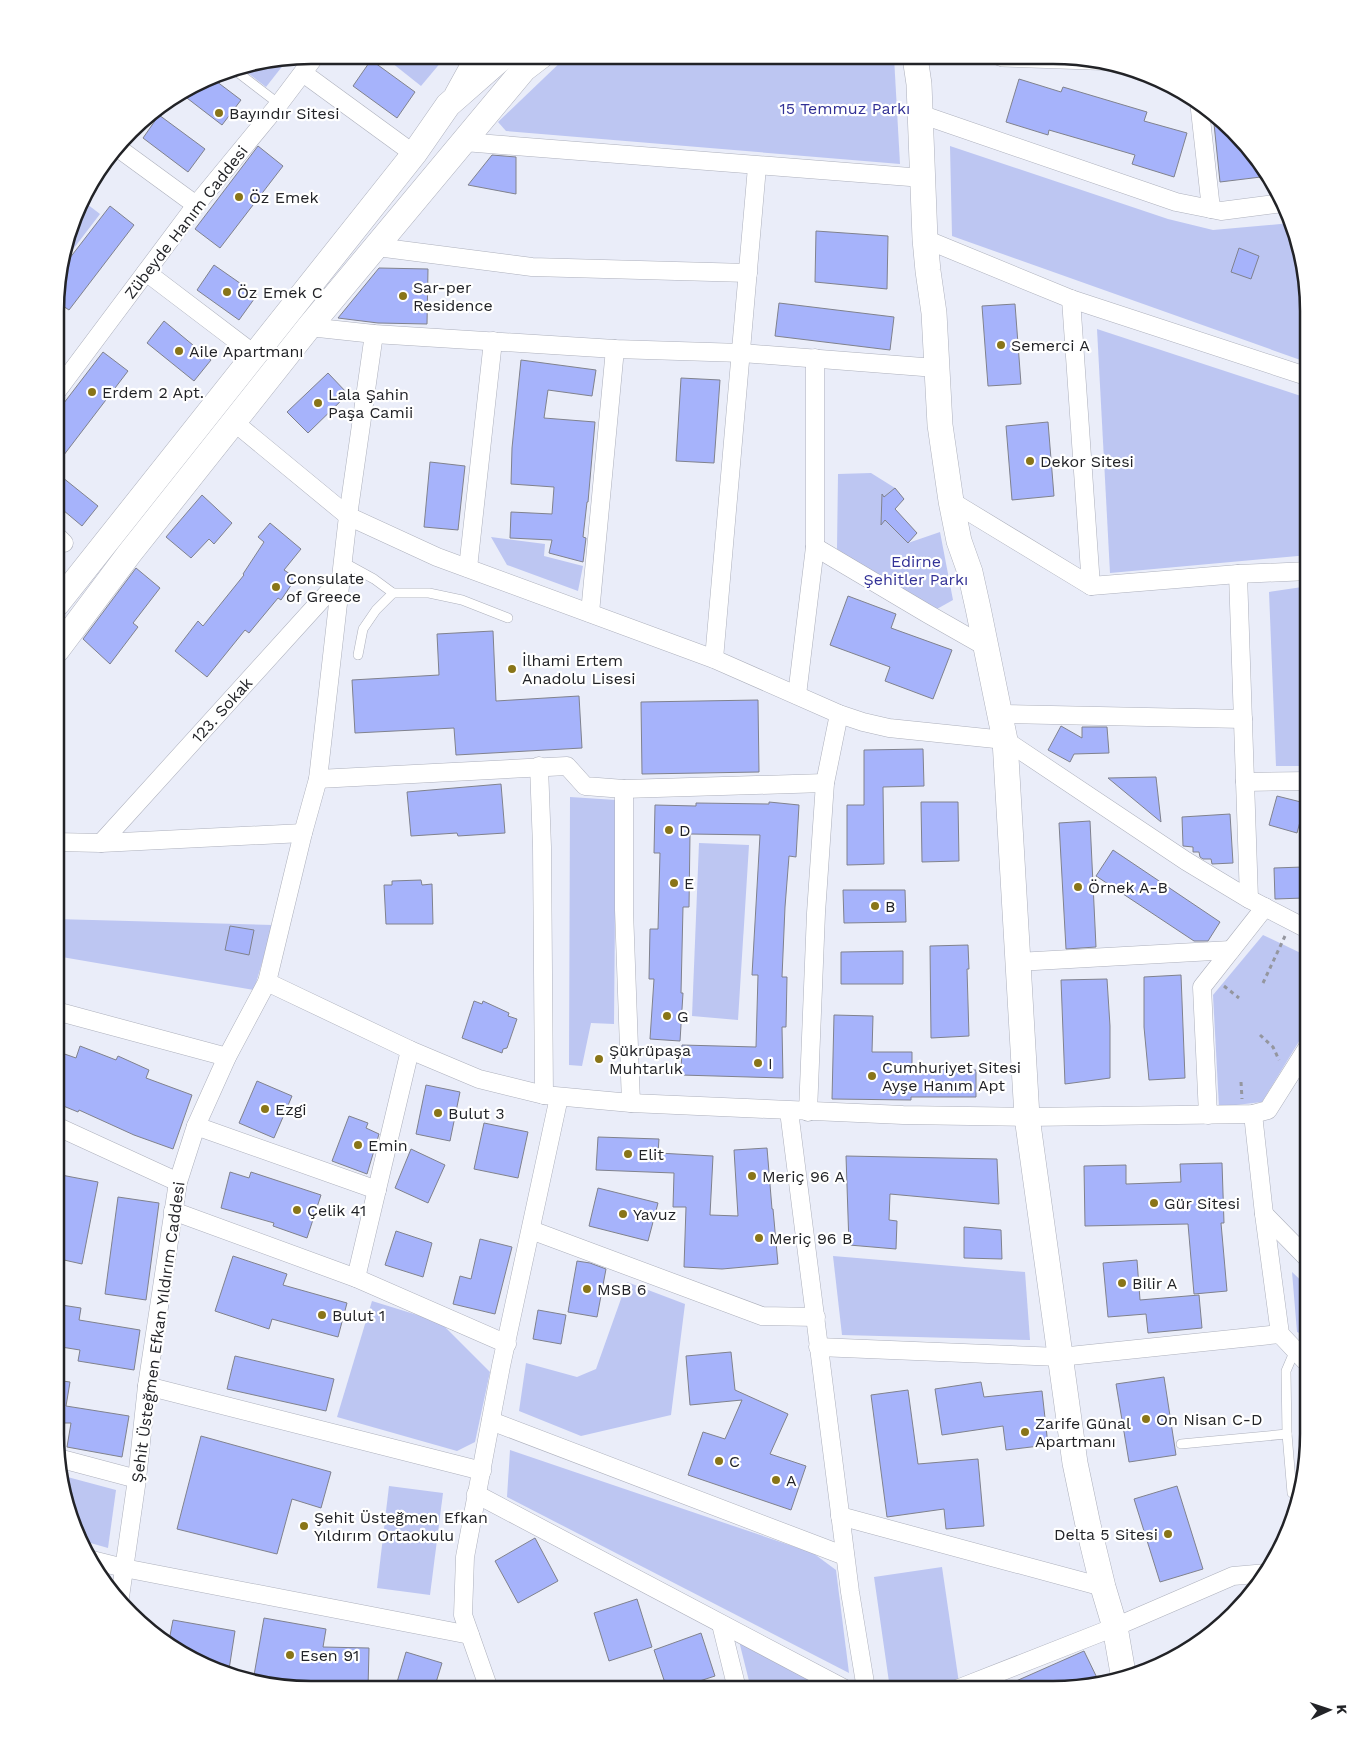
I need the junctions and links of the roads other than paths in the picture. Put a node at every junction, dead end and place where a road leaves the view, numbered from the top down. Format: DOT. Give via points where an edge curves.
graph roads {
  1 [pos="310,64"];
  2 [pos="471,64"];
  3 [pos="495,64"];
  4 [pos="531,64"];
  5 [pos="916,64"];
  6 [pos="926,64"];
  7 [pos="240,74"];
  8 [pos="303,74"];
  9 [pos="919,84"];
  10 [pos="279,104"];
  11 [pos="448,105"];
  12 [pos="1200,113"];
  13 [pos="920,114"];
  14 [pos="464,142"];
  15 [pos="122,151"];
  16 [pos="414,154"];
  17 [pos="757,166"];
  18 [pos="923,178"];
  19 [pos="1276,204"];
  20 [pos="196,205"];
  21 [pos="1211,209"];
  22 [pos="925,239"];
  23 [pos="377,247"];
  24 [pos="146,272"];
  25 [pos="748,273"];
  26 [pos="1071,299"];
  27 [pos="309,327"];
  28 [pos="374,334"];
  29 [pos="493,341"];
  30 [pos="615,349"];
  31 [pos="254,354"];
  32 [pos="742,354"];
  33 [pos="814,358"];
  34 [pos="936,368"];
  35 [pos="1300,374"];
  36 [pos="64,382"];
  37 [pos="234,422"];
  38 [pos="951,501"];
  39 [pos="348,516"];
  40 [pos="815,547"];
  41 [pos="468,568"];
  42 [pos="343,569"];
  43 [pos="1300,571"];
  44 [pos="1238,574"];
  45 [pos="1092,586"];
  46 [pos="393,593"];
  47 [pos="64,595"];
  48 [pos="590,612"];
  49 [pos="508,618"];
  50 [pos="64,639"];
  51 [pos="986,647"];
  52 [pos="358,655"];
  53 [pos="714,659"];
  54 [pos="797,695"];
  55 [pos="839,714"];
  56 [pos="1000,714"];
  57 [pos="1243,719"];
  58 [pos="1005,740"];
  59 [pos="539,766"];
  60 [pos="318,779"];
  61 [pos="1300,781"];
  62 [pos="825,782"];
  63 [pos="1245,782"];
  64 [pos="624,789"];
  65 [pos="303,833"];
  66 [pos="64,842"];
  67 [pos="102,843"];
  68 [pos="1249,899"];
  69 [pos="1265,907"];
  70 [pos="1300,925"];
  71 [pos="1231,950"];
  72 [pos="1017,962"];
  73 [pos="267,982"];
  74 [pos="64,1013"];
  75 [pos="410,1050"];
  76 [pos="227,1057"];
  77 [pos="1300,1059"];
  78 [pos="551,1096"];
  79 [pos="631,1103"];
  80 [pos="1248,1110"];
  81 [pos="789,1111"];
  82 [pos="808,1112"];
  83 [pos="1208,1115"];
  84 [pos="1027,1117"];
  85 [pos="196,1126"];
  86 [pos="64,1130"];
  87 [pos="178,1182"];
  88 [pos="377,1190"];
  89 [pos="173,1211"];
  90 [pos="1264,1214"];
  91 [pos="531,1230"];
  92 [pos="1300,1252"];
  93 [pos="356,1278"];
  94 [pos="816,1317"];
  95 [pos="1280,1334"];
  96 [pos="507,1344"];
  97 [pos="818,1347"];
  98 [pos="1295,1350"];
  99 [pos="1300,1356"];
  100 [pos="1060,1357"];
  101 [pos="147,1386"];
  102 [pos="491,1421"];
  103 [pos="1287,1434"];
  104 [pos="1181,1444"];
  105 [pos="65,1460"];
  106 [pos="482,1471"];
  107 [pos="136,1479"];
  108 [pos="1292,1493"];
  109 [pos="476,1494"];
  110 [pos="840,1516"];
  111 [pos="845,1556"];
  112 [pos="99,1562"];
  113 [pos="124,1568"];
  114 [pos="1257,1574"];
  115 [pos="1103,1587"];
  116 [pos="121,1591"];
  117 [pos="721,1624"];
  118 [pos="1115,1627"];
  119 [pos="470,1635"];
  120 [pos="1123,1671"];
  121 [pos="486,1681"];
  122 [pos="735,1681"];
  123 [pos="828,1681"];
  124 [pos="865,1681"];
  125 [pos="980,1681"];
  1 -- 8 [label="street, Zübeyde Hanım Caddesi"];
  2 -- 11 [label="street"];
  3 -- 11 [label="main road"];
  4 -- 14 [label="main road"];
  5 -- 9 [label="main road"];
  6 -- 9 [label="main road"];
  7 -- 10 [label="lane"];
  8 -- 10 [label="street, Zübeyde Hanım Caddesi"];
  8 -- 16 [label="street"];
  9 -- 13 [label="main road"];
  10 -- 20 [label="street, Zübeyde Hanım Caddesi"];
  11 -- 16 [label="main road"];
  12 -- 21 [label="street"];
  13 -- 18 [label="main road"];
  13 -- 21 [label="street" via="1176,202"];
  14 -- 17 [label="street"];
  14 -- 23 [label="main road"];
  15 -- 20 [label="street"];
  16 -- 31 [label="main road"];
  17 -- 18 [label="street"];
  17 -- 25 [label="street"];
  18 -- 22 [label="main road"];
  19 -- 21 [label="street" via="1221,211"];
  20 -- 24 [label="street, Zübeyde Hanım Caddesi"];
  22 -- 26 [label="street"];
  22 -- 34 [label="main road" via="934,313"];
  23 -- 25 [label="street" via="532,267"];
  23 -- 27 [label="main road"];
  24 -- 31 [label="street"];
  24 -- 36 [label="street, Zübeyde Hanım Caddesi"];
  25 -- 32 [label="street"];
  26 -- 35 [label="street"];
  26 -- 45 [label="street"];
  27 -- 28 [label="street"];
  27 -- 37 [label="main road"];
  28 -- 29 [label="street"];
  28 -- 39 [label="street, Şehit Üsteğmen Efkan Yıldırım Caddesi"];
  29 -- 30 [label="street"];
  29 -- 41 [label="street"];
  30 -- 32 [label="street"];
  30 -- 48 [label="street"];
  31 -- 47 [label="main road"];
  32 -- 33 [label="street"];
  32 -- 53 [label="street"];
  33 -- 34 [label="street"];
  33 -- 40 [label="street"];
  34 -- 38 [label="main road"];
  37 -- 39 [label="street"];
  37 -- 50 [label="main road"];
  38 -- 45 [label="street"];
  38 -- 51 [label="main road"];
  39 -- 41 [label="street"];
  39 -- 42 [label="street, Şehit Üsteğmen Efkan Yıldırım Caddesi"];
  40 -- 51 [label="street"];
  40 -- 54 [label="street"];
  41 -- 48 [label="street"];
  42 -- 46 [label="lane" via="374,579"];
  42 -- 60 [label="street, Şehit Üsteğmen Efkan Yıldırım Caddesi"];
  42 -- 67 [label="street, 123. Sokak"];
  43 -- 44 [label="street"];
  44 -- 45 [label="street"];
  44 -- 57 [label="street"];
  46 -- 49 [label="lane" via="429,592 462,600"];
  46 -- 52 [label="lane" via="363,629"];
  48 -- 53 [label="street"];
  51 -- 56 [label="main road"];
  53 -- 54 [label="street"];
  54 -- 55 [label="street"];
  55 -- 58 [label="street" via="889,728"];
  55 -- 62 [label="street"];
  56 -- 57 [label="street"];
  56 -- 58 [label="main road"];
  57 -- 63 [label="street"];
  58 -- 68 [label="street" via="1186,861"];
  58 -- 72 [label="main road"];
  59 -- 60 [label="street"];
  59 -- 64 [label="street" via="568,766 585,786"];
  59 -- 78 [label="street"];
  60 -- 65 [label="street, Şehit Üsteğmen Efkan Yıldırım Caddesi"];
  61 -- 63 [label="street"];
  62 -- 64 [label="street"];
  62 -- 82 [label="street"];
  63 -- 68 [label="street"];
  64 -- 79 [label="street" via="624,910"];
  65 -- 67 [label="street"];
  65 -- 73 [label="street, Şehit Üsteğmen Efkan Yıldırım Caddesi"];
  66 -- 67 [label="street"];
  68 -- 69 [label="street"];
  69 -- 70 [label="street"];
  69 -- 71 [label="street"];
  71 -- 72 [label="street"];
  71 -- 83 [label="street" via="1202,987"];
  72 -- 84 [label="main road"];
  73 -- 75 [label="street"];
  73 -- 76 [label="street, Şehit Üsteğmen Efkan Yıldırım Caddesi"];
  74 -- 76 [label="street"];
  75 -- 78 [label="street" via="479,1079"];
  75 -- 88 [label="street"];
  76 -- 85 [label="street, Şehit Üsteğmen Efkan Yıldırım Caddesi"];
  77 -- 80 [label="street" via="1268,1110"];
  78 -- 79 [label="street"];
  78 -- 91 [label="street"];
  79 -- 81 [label="street"];
  80 -- 83 [label="street"];
  80 -- 90 [label="street"];
  81 -- 82 [label="street"];
  81 -- 94 [label="street"];
  82 -- 84 [label="street"];
  83 -- 84 [label="street"];
  84 -- 100 [label="main road"];
  85 -- 87 [label="street, Şehit Üsteğmen Efkan Yıldırım Caddesi"];
  85 -- 88 [label="street"];
  86 -- 87 [label="street"];
  87 -- 89 [label="street, Şehit Üsteğmen Efkan Yıldırım Caddesi"];
  88 -- 93 [label="street"];
  89 -- 93 [label="street"];
  89 -- 101 [label="street, Şehit Üsteğmen Efkan Yıldırım Caddesi"];
  90 -- 92 [label="street"];
  90 -- 95 [label="street"];
  91 -- 94 [label="street" via="762,1316"];
  91 -- 96 [label="street"];
  93 -- 96 [label="street"];
  94 -- 97 [label="street"];
  95 -- 98 [label="street"];
  95 -- 100 [label="street"];
  96 -- 102 [label="street"];
  97 -- 100 [label="street"];
  97 -- 110 [label="street"];
  98 -- 99 [label="street"];
  98 -- 103 [label="lane" via="1286,1371"];
  100 -- 115 [label="main road" via="1075,1463"];
  101 -- 106 [label="street"];
  101 -- 107 [label="street, Şehit Üsteğmen Efkan Yıldırım Caddesi"];
  102 -- 106 [label="street"];
  102 -- 111 [label="street"];
  103 -- 104 [label="lane"];
  103 -- 108 [label="lane"];
  105 -- 107 [label="street"];
  106 -- 109 [label="street"];
  107 -- 113 [label="street, Şehit Üsteğmen Efkan Yıldırım Caddesi"];
  109 -- 117 [label="street"];
  109 -- 119 [label="street" via="465,1558 463,1614"];
  110 -- 111 [label="street"];
  110 -- 115 [label="street"];
  111 -- 124 [label="street"];
  112 -- 113 [label="street"];
  113 -- 116 [label="street, Şehit Üsteğmen Efkan Yıldırım Caddesi"];
  113 -- 119 [label="street"];
  114 -- 118 [label="street" via="1232,1576"];
  115 -- 118 [label="main road"];
  117 -- 122 [label="street"];
  117 -- 123 [label="street"];
  118 -- 120 [label="main road"];
  118 -- 125 [label="street"];
  119 -- 121 [label="street"];
}
